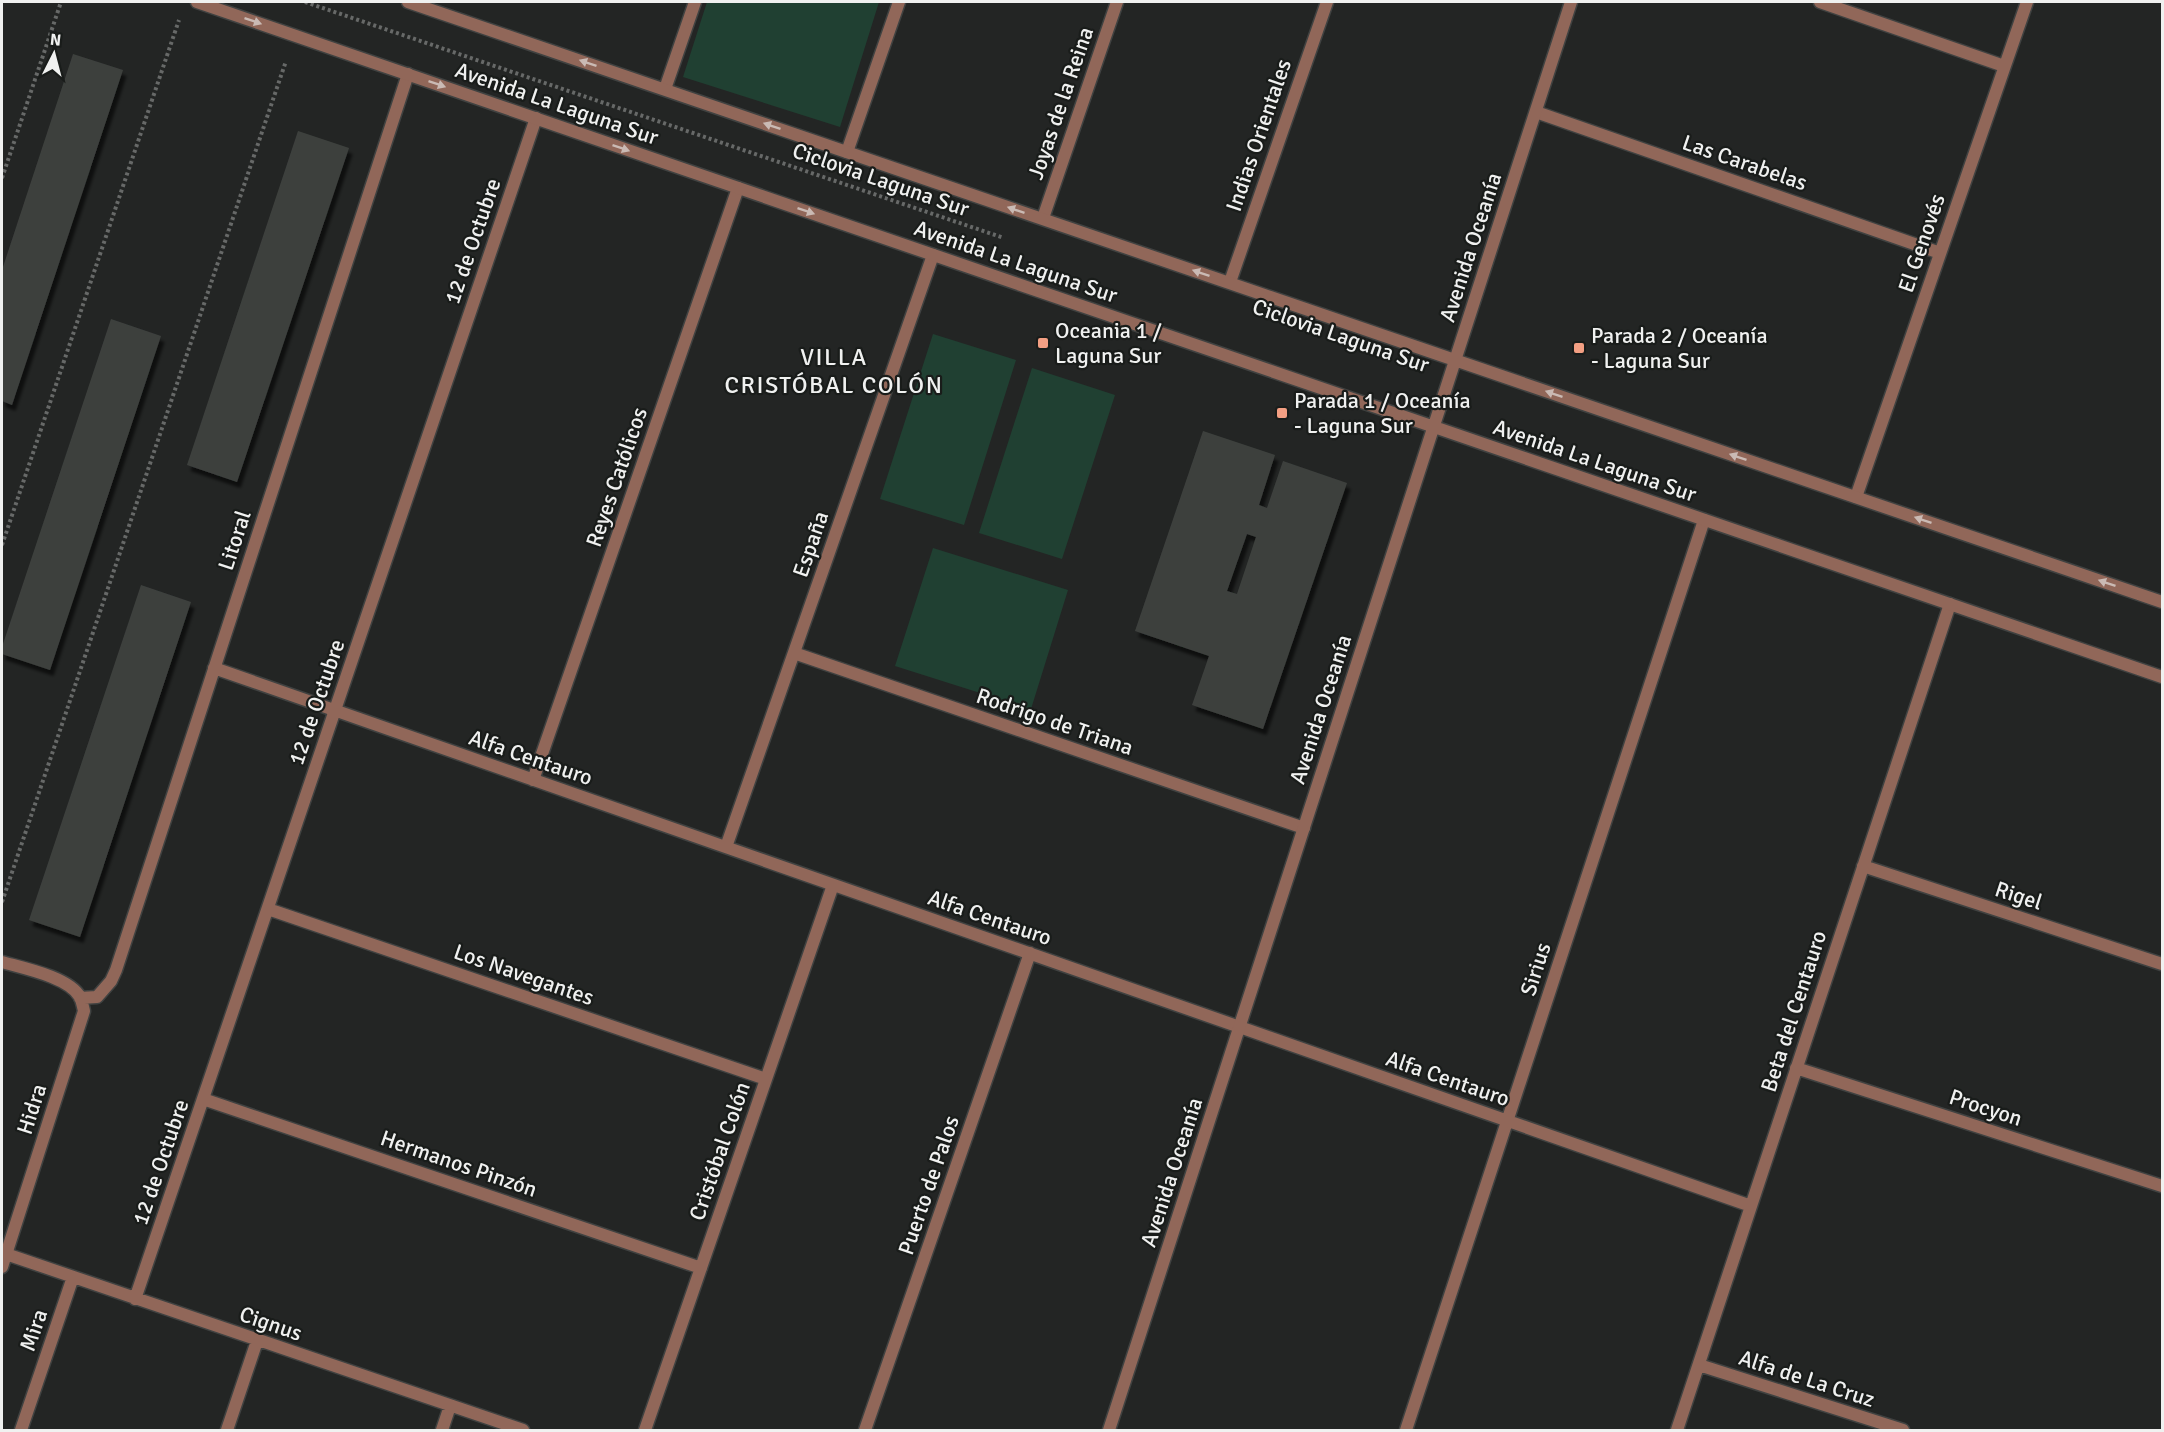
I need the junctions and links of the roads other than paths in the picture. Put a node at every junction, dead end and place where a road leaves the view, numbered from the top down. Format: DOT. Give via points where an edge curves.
graph roads {
  1 [pos="197,2"];
  2 [pos="408,2"];
  3 [pos="695,2"];
  4 [pos="899,2"];
  5 [pos="1117,2"];
  6 [pos="1327,2"];
  7 [pos="1571,2"];
  8 [pos="1820,2"];
  9 [pos="2027,2"];
  10 [pos="2004,66"];
  11 [pos="408,74"];
  12 [pos="665,89"];
  13 [pos="1536,112"];
  14 [pos="536,118"];
  15 [pos="847,152"];
  16 [pos="738,188"];
  17 [pos="1042,219"];
  18 [pos="1940,253"];
  19 [pos="933,255"];
  20 [pos="1230,282"];
  21 [pos="1455,360"];
  22 [pos="1434,426"];
  23 [pos="1856,497"];
  24 [pos="1704,520"];
  25 [pos="2163,602"];
  26 [pos="1950,604"];
  27 [pos="794,653"];
  28 [pos="214,668"];
  29 [pos="2163,677"];
  30 [pos="335,711"];
  31 [pos="533,780"];
  32 [pos="1304,828"];
  33 [pos="726,848"];
  34 [pos="1863,866"];
  35 [pos="832,885"];
  36 [pos="268,909"];
  37 [pos="1030,953"];
  38 [pos="2,962"];
  39 [pos="2163,964"];
  40 [pos="80,998"];
  41 [pos="1240,1027"];
  42 [pos="1796,1068"];
  43 [pos="766,1080"];
  44 [pos="203,1099"];
  45 [pos="1507,1121"];
  46 [pos="2163,1186"];
  47 [pos="1751,1206"];
  48 [pos="6,1254"];
  49 [pos="2,1268"];
  50 [pos="701,1268"];
  51 [pos="73,1277"];
  52 [pos="135,1299"];
  53 [pos="258,1341"];
  54 [pos="1699,1365"];
  55 [pos="450,1406"];
  56 [pos="21,1431"];
  57 [pos="227,1431"];
  58 [pos="442,1431"];
  59 [pos="523,1431"];
  60 [pos="645,1431"];
  61 [pos="865,1431"];
  62 [pos="1109,1431"];
  63 [pos="1406,1431"];
  64 [pos="1677,1431"];
  65 [pos="1903,1431"];
  1 -- 11 [label="street, Avenida La Laguna Sur, one-way"];
  12 -- 2 [label="street, one-way"];
  3 -- 12 [label="street"];
  4 -- 15 [label="street"];
  5 -- 17 [label="street, Joyas de la Reina"];
  6 -- 20 [label="street, Indias Orientales"];
  7 -- 13 [label="street, Avenida Oceanía"];
  8 -- 10 [label="street"];
  9 -- 10 [label="street, El Genovés"];
  10 -- 18 [label="street, El Genovés"];
  11 -- 14 [label="street, Avenida La Laguna Sur, one-way"];
  11 -- 28 [label="street, Litoral"];
  15 -- 12 [label="street, one-way"];
  13 -- 18 [label="street, Las Carabelas"];
  13 -- 21 [label="street, Avenida Oceanía"];
  14 -- 16 [label="street, Avenida La Laguna Sur, one-way"];
  14 -- 30 [label="street, 12 de Octubre"];
  17 -- 15 [label="street, one-way"];
  16 -- 19 [label="street, Avenida La Laguna Sur, one-way"];
  16 -- 31 [label="street, Reyes Católicos"];
  20 -- 17 [label="street, one-way"];
  18 -- 23 [label="street, El Genovés"];
  19 -- 22 [label="street, Avenida La Laguna Sur"];
  19 -- 27 [label="street, España"];
  20 -- 21 [label="street"];
  21 -- 22 [label="street, Avenida Oceanía"];
  23 -- 21 [label="street, one-way"];
  22 -- 24 [label="street, Avenida La Laguna Sur"];
  22 -- 32 [label="street, Avenida Oceanía"];
  25 -- 23 [label="street, one-way"];
  24 -- 26 [label="street, Avenida La Laguna Sur"];
  24 -- 45 [label="street, Sirius"];
  26 -- 29 [label="street, Avenida La Laguna Sur"];
  26 -- 34 [label="street, Beta del Centauro"];
  27 -- 32 [label="street, Rodrigo de Triana"];
  27 -- 33 [label="street, España"];
  28 -- 30 [label="street, Alfa Centauro"];
  28 -- 40 [label="street, Litoral" via="116,970 97,997"];
  30 -- 31 [label="street, Alfa Centauro"];
  30 -- 36 [label="street, 12 de Octubre"];
  31 -- 33 [label="street, Alfa Centauro"];
  32 -- 41 [label="street, Avenida Oceanía"];
  33 -- 35 [label="street, Alfa Centauro"];
  34 -- 39 [label="street, Rigel"];
  34 -- 42 [label="street, Beta del Centauro"];
  35 -- 37 [label="street, Alfa Centauro"];
  35 -- 43 [label="street, Cristóbal Colón"];
  36 -- 43 [label="street, Los Navegantes"];
  36 -- 44 [label="street, 12 de Octubre"];
  37 -- 41 [label="street, Alfa Centauro"];
  37 -- 61 [label="street, Puerto de Palos"];
  38 -- 40 [label="street" via="62,981"];
  40 -- 48 [label="street, Hidra" via="84,1011 81,1025"];
  41 -- 45 [label="street, Alfa Centauro"];
  41 -- 62 [label="street, Avenida Oceanía"];
  42 -- 46 [label="street, Procyon"];
  42 -- 47 [label="street, Beta del Centauro"];
  43 -- 50 [label="street, Cristóbal Colón"];
  44 -- 50 [label="street, Hermanos Pinzón"];
  44 -- 52 [label="street, 12 de Octubre"];
  45 -- 47 [label="street, Alfa Centauro"];
  45 -- 63 [label="street, Sirius"];
  47 -- 54 [label="street, Beta del Centauro"];
  48 -- 49 [label="street, Hidra"];
  48 -- 51 [label="street, Cignus"];
  50 -- 60 [label="street, Cristóbal Colón"];
  51 -- 52 [label="street, Cignus"];
  51 -- 56 [label="street, Mira"];
  52 -- 53 [label="street, Cignus"];
  53 -- 55 [label="street, Cignus"];
  53 -- 57 [label="street"];
  54 -- 64 [label="street, Beta del Centauro"];
  54 -- 65 [label="street, Alfa de La Cruz"];
  55 -- 58 [label="street"];
  55 -- 59 [label="street, Cignus"];
}
